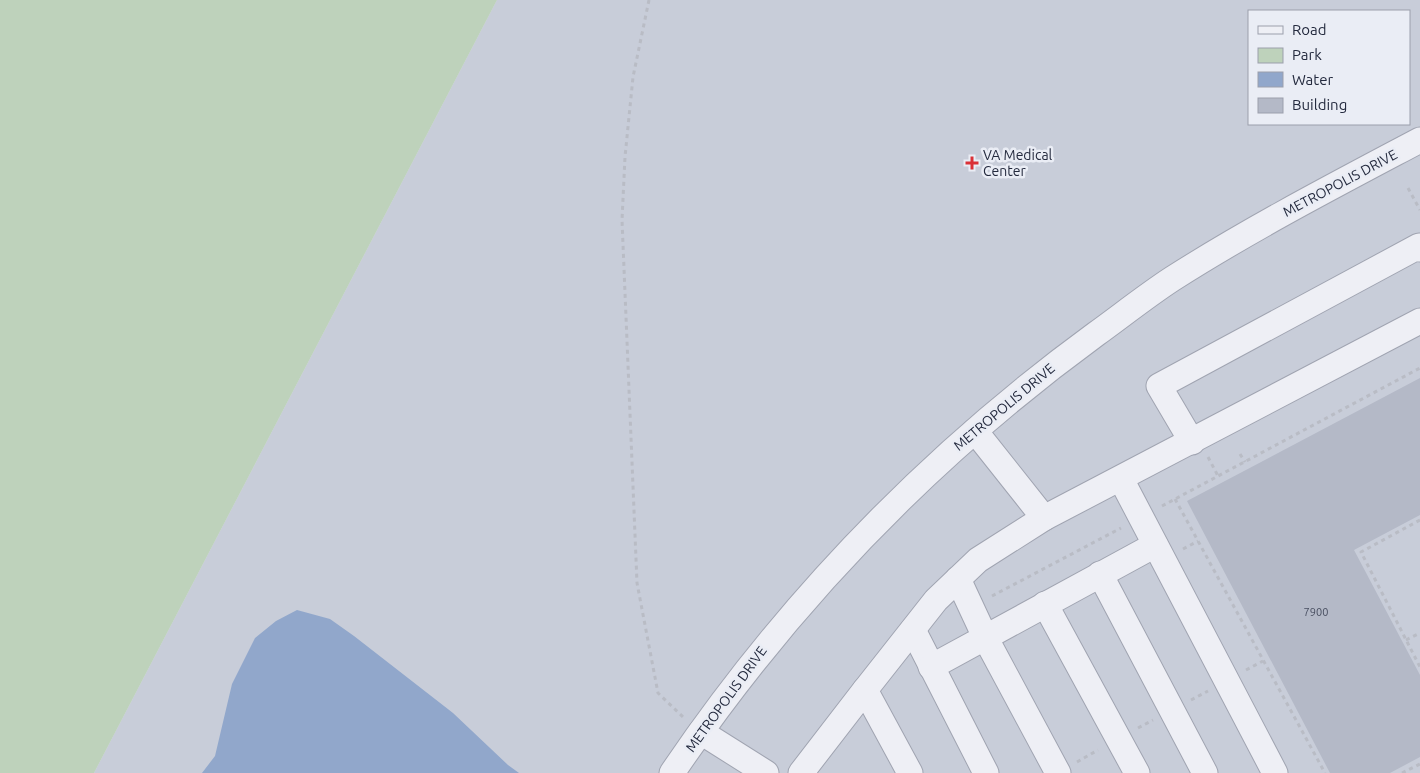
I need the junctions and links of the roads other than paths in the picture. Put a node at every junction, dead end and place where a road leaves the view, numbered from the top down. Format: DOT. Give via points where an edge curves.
graph roads {
  1 [pos="1420,140"];
  2 [pos="1420,249"];
  3 [pos="1420,321"];
  4 [pos="975,431"];
  5 [pos="1192,442"];
  6 [pos="1121,479"];
  7 [pos="1044,518"];
  8 [pos="1155,545"];
  9 [pos="1100,574"];
  10 [pos="958,579"];
  11 [pos="1045,604"];
  12 [pos="913,630"];
  13 [pos="985,637"];
  14 [pos="931,667"];
  15 [pos="865,690"];
  16 [pos="701,732"];
  17 [pos="672,773"];
  18 [pos="766,773"];
  19 [pos="801,773"];
  20 [pos="910,773"];
  21 [pos="986,773"];
  22 [pos="1058,773"];
  23 [pos="1137,773"];
  24 [pos="1205,773"];
  25 [pos="1275,773"];
  1 -- 4 [label="street, METROPOLIS DRIVE" via="1291,209 1171,280 1054,364"];
  2 -- 5 [label="street" via="1418,246 1159,386"];
  3 -- 5 [label="street"];
  4 -- 7 [label="street"];
  4 -- 16 [label="street, METROPOLIS DRIVE" via="940,460 852,547 769,641"];
  5 -- 6 [label="street"];
  6 -- 7 [label="street"];
  6 -- 8 [label="street"];
  7 -- 10 [label="street" via="978,560"];
  8 -- 9 [label="street"];
  8 -- 25 [label="street"];
  9 -- 11 [label="street"];
  9 -- 24 [label="street"];
  10 -- 12 [label="street" via="936,600"];
  10 -- 13 [label="street"];
  11 -- 13 [label="street"];
  11 -- 23 [label="street"];
  12 -- 14 [label="street"];
  12 -- 15 [label="street"];
  13 -- 14 [label="street"];
  13 -- 22 [label="street"];
  14 -- 21 [label="street"];
  15 -- 19 [label="street"];
  15 -- 20 [label="street"];
  16 -- 17 [label="street, METROPOLIS DRIVE"];
  16 -- 18 [label="street"];
}
